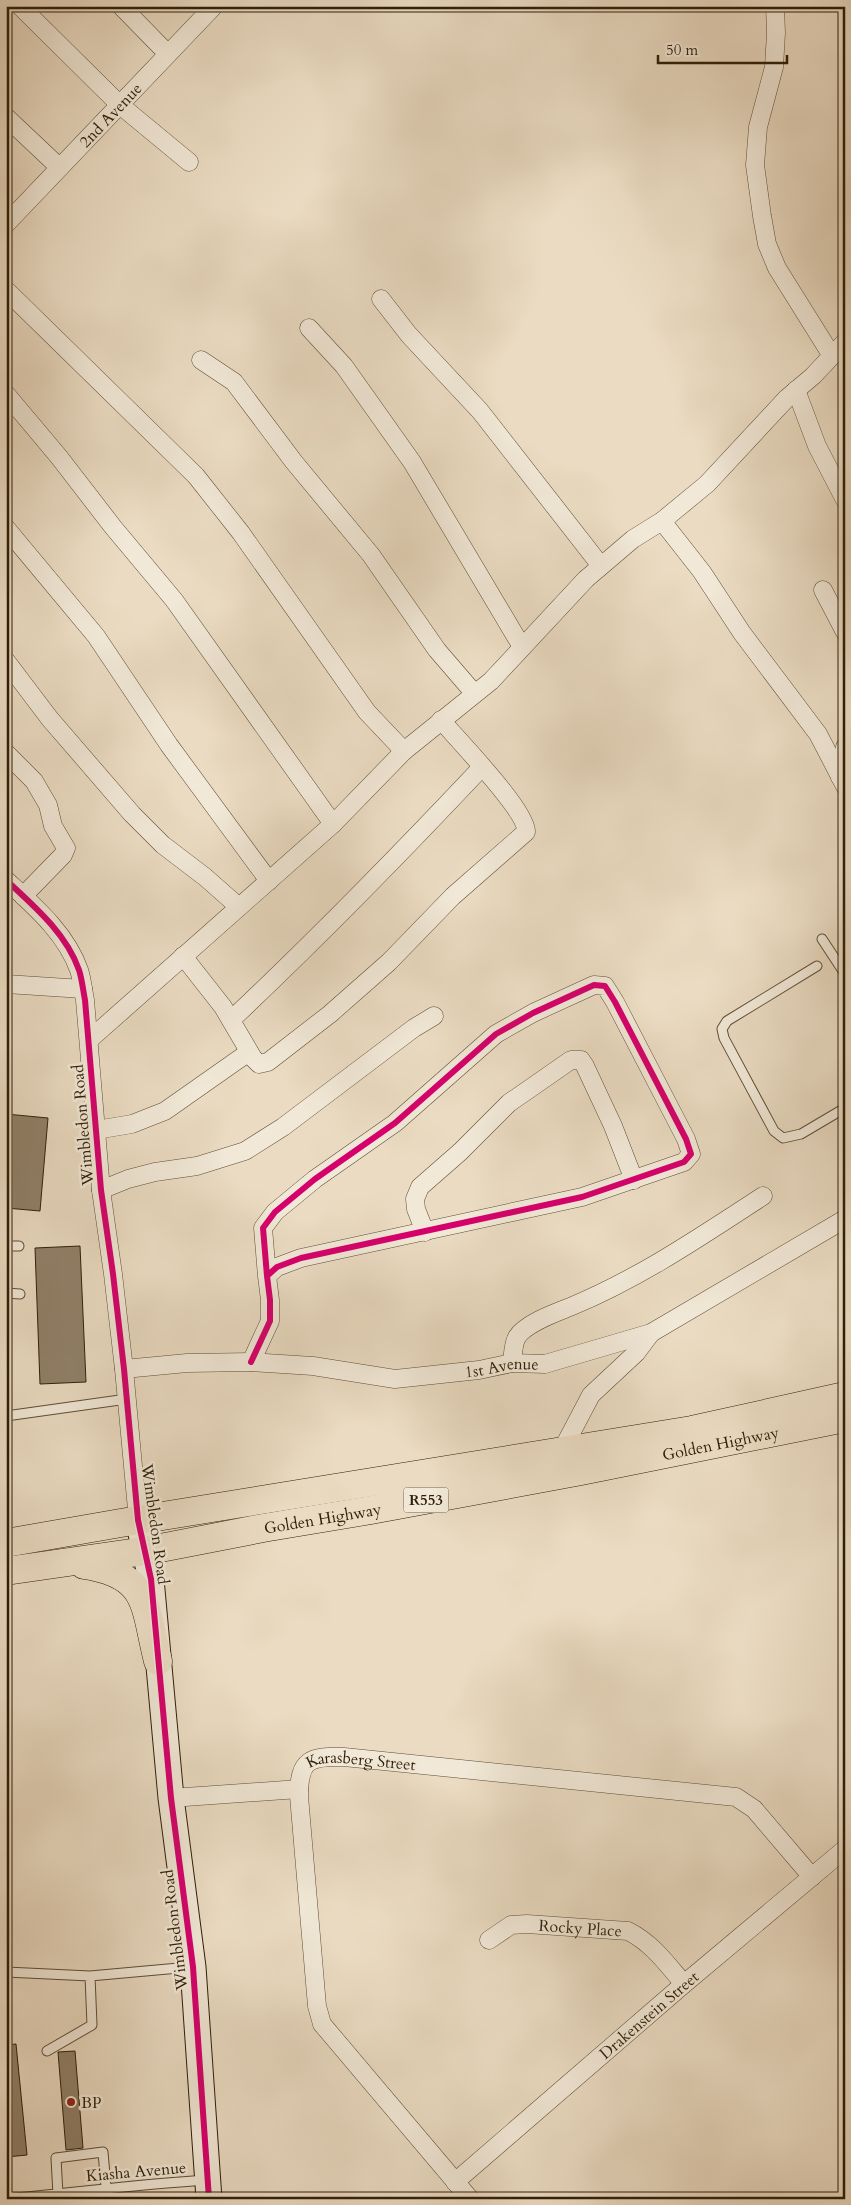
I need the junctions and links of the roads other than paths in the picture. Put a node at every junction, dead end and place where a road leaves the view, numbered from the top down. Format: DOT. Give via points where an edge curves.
graph roads {
  1 [pos="20,6"];
  2 [pos="121,6"];
  3 [pos="214,6"];
  4 [pos="775,6"];
  5 [pos="168,54"];
  6 [pos="120,106"];
  7 [pos="6,117"];
  8 [pos="189,162"];
  9 [pos="59,168"];
  10 [pos="6,224"];
  11 [pos="6,290"];
  12 [pos="381,299"];
  13 [pos="309,328"];
  14 [pos="845,342"];
  15 [pos="832,356"];
  16 [pos="201,360"];
  17 [pos="796,390"];
  18 [pos="6,394"];
  19 [pos="845,500"];
  20 [pos="662,521"];
  21 [pos="6,528"];
  22 [pos="601,566"];
  23 [pos="823,590"];
  24 [pos="845,632"];
  25 [pos="522,647"];
  26 [pos="6,661"];
  27 [pos="474,693"];
  28 [pos="441,720"];
  29 [pos="845,747"];
  30 [pos="404,751"];
  31 [pos="6,753"];
  32 [pos="482,767"];
  33 [pos="842,781"];
  34 [pos="333,824"];
  35 [pos="6,880"];
  36 [pos="269,881"];
  37 [pos="23,896"];
  38 [pos="239,906"];
  39 [pos="822,939"];
  40 [pos="183,956"];
  41 [pos="817,966"];
  42 [pos="845,974"];
  43 [pos="6,984"];
  44 [pos="83,990"];
  45 [pos="434,1016"];
  46 [pos="231,1020"];
  47 [pos="89,1040"];
  48 [pos="249,1052"];
  49 [pos="845,1108"];
  50 [pos="96,1130"];
  51 [pos="634,1180"];
  52 [pos="100,1190"];
  53 [pos="763,1196"];
  54 [pos="845,1220"];
  55 [pos="424,1232"];
  56 [pos="6,1246"];
  57 [pos="19,1246"];
  58 [pos="267,1276"];
  59 [pos="6,1293"];
  60 [pos="20,1294"];
  61 [pos="651,1333"];
  62 [pos="252,1362"];
  63 [pos="512,1363"];
  64 [pos="124,1369"];
  65 [pos="845,1396"];
  66 [pos="127,1399"];
  67 [pos="6,1416"];
  68 [pos="845,1418"];
  69 [pos="561,1452"];
  70 [pos="138,1520"];
  71 [pos="6,1543"];
  72 [pos="146,1551"];
  73 [pos="68,1562"];
  74 [pos="6,1571"];
  75 [pos="158,1661"];
  76 [pos="299,1789"];
  77 [pos="172,1798"];
  78 [pos="845,1849"];
  79 [pos="812,1877"];
  80 [pos="489,1940"];
  81 [pos="193,1967"];
  82 [pos="6,1972"];
  83 [pos="90,1976"];
  84 [pos="684,1984"];
  85 [pos="47,2051"];
  86 [pos="455,2182"];
  87 [pos="106,2188"];
  88 [pos="208,2190"];
  89 [pos="58,2195"];
  90 [pos="7,2199"];
  91 [pos="470,2199"];
  1 -- 6 [label="street"];
  2 -- 5 [label="street"];
  3 -- 5 [label="street, 2nd Avenue"];
  4 -- 15 [label="street" via="774,67 758,127 755,164 762,216 776,268"];
  5 -- 6 [label="street, 2nd Avenue"];
  6 -- 8 [label="street"];
  6 -- 9 [label="street, 2nd Avenue"];
  7 -- 9 [label="street"];
  9 -- 10 [label="street, 2nd Avenue"];
  11 -- 30 [label="street" via="196,476 242,533 367,712"];
  12 -- 22 [label="street" via="480,411"];
  13 -- 25 [label="street" via="344,366 412,462"];
  14 -- 15 [label="street"];
  15 -- 17 [label="street"];
  16 -- 27 [label="street" via="234,382 294,462 371,555 437,650"];
  17 -- 19 [label="street" via="817,446"];
  17 -- 20 [label="street" via="707,484"];
  18 -- 34 [label="street" via="60,456 113,527 174,600"];
  20 -- 22 [label="street"];
  20 -- 33 [label="street" via="818,734"];
  21 -- 36 [label="street" via="96,636 169,745"];
  22 -- 25 [label="street"];
  23 -- 24 [label="street"];
  25 -- 27 [label="street"];
  26 -- 38 [label="street" via="50,719 132,814 163,845"];
  27 -- 28 [label="street"];
  28 -- 30 [label="street"];
  28 -- 32 [label="street"];
  29 -- 33 [label="street"];
  30 -- 34 [label="street"];
  31 -- 37 [label="street" via="34,781 66,848"];
  32 -- 46 [label="street" via="375,880"];
  32 -- 48 [label="street" via="518,812 526,832 453,896 389,962 330,1014 268,1062 259,1064"];
  34 -- 36 [label="street"];
  35 -- 37 [label="street, Wimbledon Road"];
  36 -- 38 [label="street"];
  37 -- 44 [label="street, Wimbledon Road" via="68,947"];
  38 -- 40 [label="street"];
  39 -- 42 [label="lane"];
  40 -- 46 [label="street"];
  40 -- 47 [label="street"];
  41 -- 49 [label="lane" via="727,1021 722,1029 774,1131 783,1138 801,1134"];
  43 -- 44 [label="street"];
  44 -- 47 [label="street, Wimbledon Road"];
  45 -- 52 [label="street" via="283,1127 245,1151 197,1166 128,1179"];
  46 -- 48 [label="street"];
  47 -- 50 [label="street, Wimbledon Road"];
  48 -- 50 [label="street" via="165,1111 132,1124"];
  50 -- 52 [label="street, Wimbledon Road"];
  51 -- 55 [label="street" via="582,1197"];
  51 -- 55 [label="street" via="585,1066 581,1060 571,1060 509,1103 420,1187 416,1209"];
  51 -- 58 [label="street" via="680,1164 691,1154 615,1002 605,986 598,984 533,1013 496,1034 395,1123 275,1212 263,1228"];
  52 -- 64 [label="street, Wimbledon Road"];
  53 -- 63 [label="street" via="652,1268 527,1328 517,1337"];
  54 -- 61 [label="street, 1st Avenue"];
  55 -- 58 [label="street" via="301,1258 276,1267"];
  56 -- 57 [label="lane"];
  58 -- 62 [label="street" via="270,1321"];
  59 -- 60 [label="lane"];
  61 -- 63 [label="street, 1st Avenue" via="544,1364"];
  61 -- 69 [label="street" via="636,1353 591,1395"];
  62 -- 63 [label="street, 1st Avenue" via="321,1367 396,1380"];
  62 -- 64 [label="street, 1st Avenue" via="187,1363"];
  64 -- 66 [label="street, Wimbledon Road"];
  65 -- 69 [label="main road, Golden Highway / R553" via="692,1430"];
  66 -- 67 [label="lane"];
  66 -- 70 [label="street, Wimbledon Road"];
  68 -- 72 [label="main road, Golden Highway / R553" via="572,1473"];
  69 -- 70 [label="main road, Golden Highway / R553"];
  70 -- 71 [label="main road, Golden Highway / R553"];
  70 -- 72 [label="street, Wimbledon Road"];
  72 -- 73 [label="main road, Golden Highway / R553"];
  72 -- 75 [label="street, Wimbledon Road"];
  73 -- 74 [label="main road, Golden Highway / R553"];
  73 -- 75 [label="main road" via="115,1571 138,1589"];
  75 -- 77 [label="street, Wimbledon Road"];
  76 -- 77 [label="street"];
  76 -- 79 [label="street, Karasberg Street" via="304,1765 322,1756 736,1797 754,1809"];
  76 -- 86 [label="street, Karasberg Street" via="317,2006 322,2024"];
  77 -- 81 [label="street, Wimbledon Road"];
  78 -- 79 [label="street, Drakenstein Street"];
  79 -- 84 [label="street, Drakenstein Street"];
  80 -- 84 [label="street, Rocky Place" via="511,1925 527,1924 628,1932 652,1947"];
  81 -- 83 [label="lane"];
  81 -- 88 [label="street, Wimbledon Road"];
  82 -- 83 [label="lane"];
  83 -- 85 [label="lane" via="92,2024"];
  84 -- 86 [label="street, Drakenstein Street"];
  86 -- 91 [label="street, Karasberg Street"];
  87 -- 88 [label="lane, Kiasha Avenue"];
  87 -- 89 [label="lane, Kiasha Avenue"];
  87 -- 89 [label="lane" via="103,2152 56,2158"];
  89 -- 90 [label="lane, Kiasha Avenue"];
}
